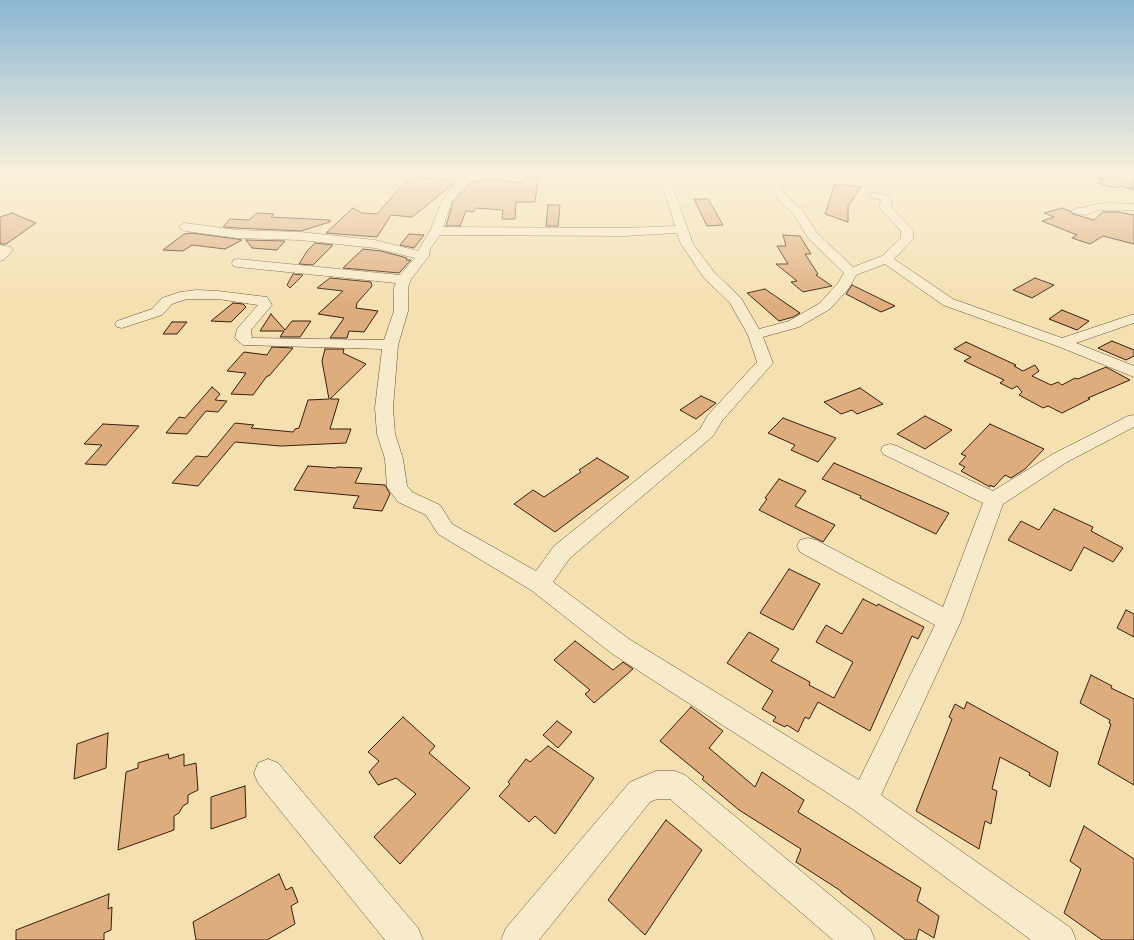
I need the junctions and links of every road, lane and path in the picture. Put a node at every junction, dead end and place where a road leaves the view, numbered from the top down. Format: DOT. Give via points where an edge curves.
graph roads {
  1 [pos="441,218"];
  2 [pos="678,218"];
  3 [pos="802,218"];
  4 [pos="895,218"];
  5 [pos="185,227"];
  6 [pos="682,229"];
  7 [pos="436,231"];
  8 [pos="0,249"];
  9 [pos="423,256"];
  10 [pos="0,257"];
  11 [pos="886,259"];
  12 [pos="238,263"];
  13 [pos="852,272"];
  14 [pos="405,280"];
  15 [pos="1134,318"];
  16 [pos="122,324"];
  17 [pos="755,335"];
  18 [pos="1062,343"];
  19 [pos="390,345"];
  20 [pos="1134,372"];
  21 [pos="1134,420"];
  22 [pos="890,450"];
  23 [pos="994,500"];
  24 [pos="808,546"];
  25 [pos="539,584"];
  26 [pos="949,621"];
  27 [pos="268,774"];
  28 [pos="864,800"];
  29 [pos="406,940"];
  30 [pos="518,940"];
  31 [pos="858,940"];
  32 [pos="1059,940"];
  1 -- 7 [label="street"];
  2 -- 6 [label="street"];
  3 -- 13 [label="street" via="812,235"];
  4 -- 11 [label="street" via="907,230 907,239"];
  5 -- 9 [label="street" via="224,233 300,236 375,244"];
  6 -- 7 [label="street" via="625,232"];
  6 -- 17 [label="street" via="687,244 710,275 736,301"];
  7 -- 9 [label="street" via="424,249"];
  8 -- 10 [label="street" via="7,250"];
  9 -- 14 [label="street"];
  11 -- 13 [label="street"];
  11 -- 18 [label="street" via="948,302"];
  12 -- 14 [label="street"];
  13 -- 17 [label="street" via="825,306 794,324"];
  14 -- 19 [label="street" via="401,288 401,311"];
  15 -- 18 [label="street"];
  16 -- 19 [label="street" via="157,312 167,301 173,299 197,294 211,295 262,300 265,305 244,329 243,338 248,342"];
  17 -- 25 [label="street" via="765,363 714,419 707,432 562,552"];
  18 -- 20 [label="street"];
  19 -- 25 [label="street" via="384,408 386,434 394,459 397,487 405,497 433,510 445,529"];
  21 -- 23 [label="street" via="1060,458"];
  22 -- 23 [label="street"];
  23 -- 26 [label="street"];
  24 -- 26 [label="street"];
  25 -- 28 [label="street" via="620,646"];
  26 -- 28 [label="street"];
  27 -- 29 [label="street"];
  28 -- 32 [label="street"];
  30 -- 31 [label="street" via="640,792 656,785 675,785"];
}
